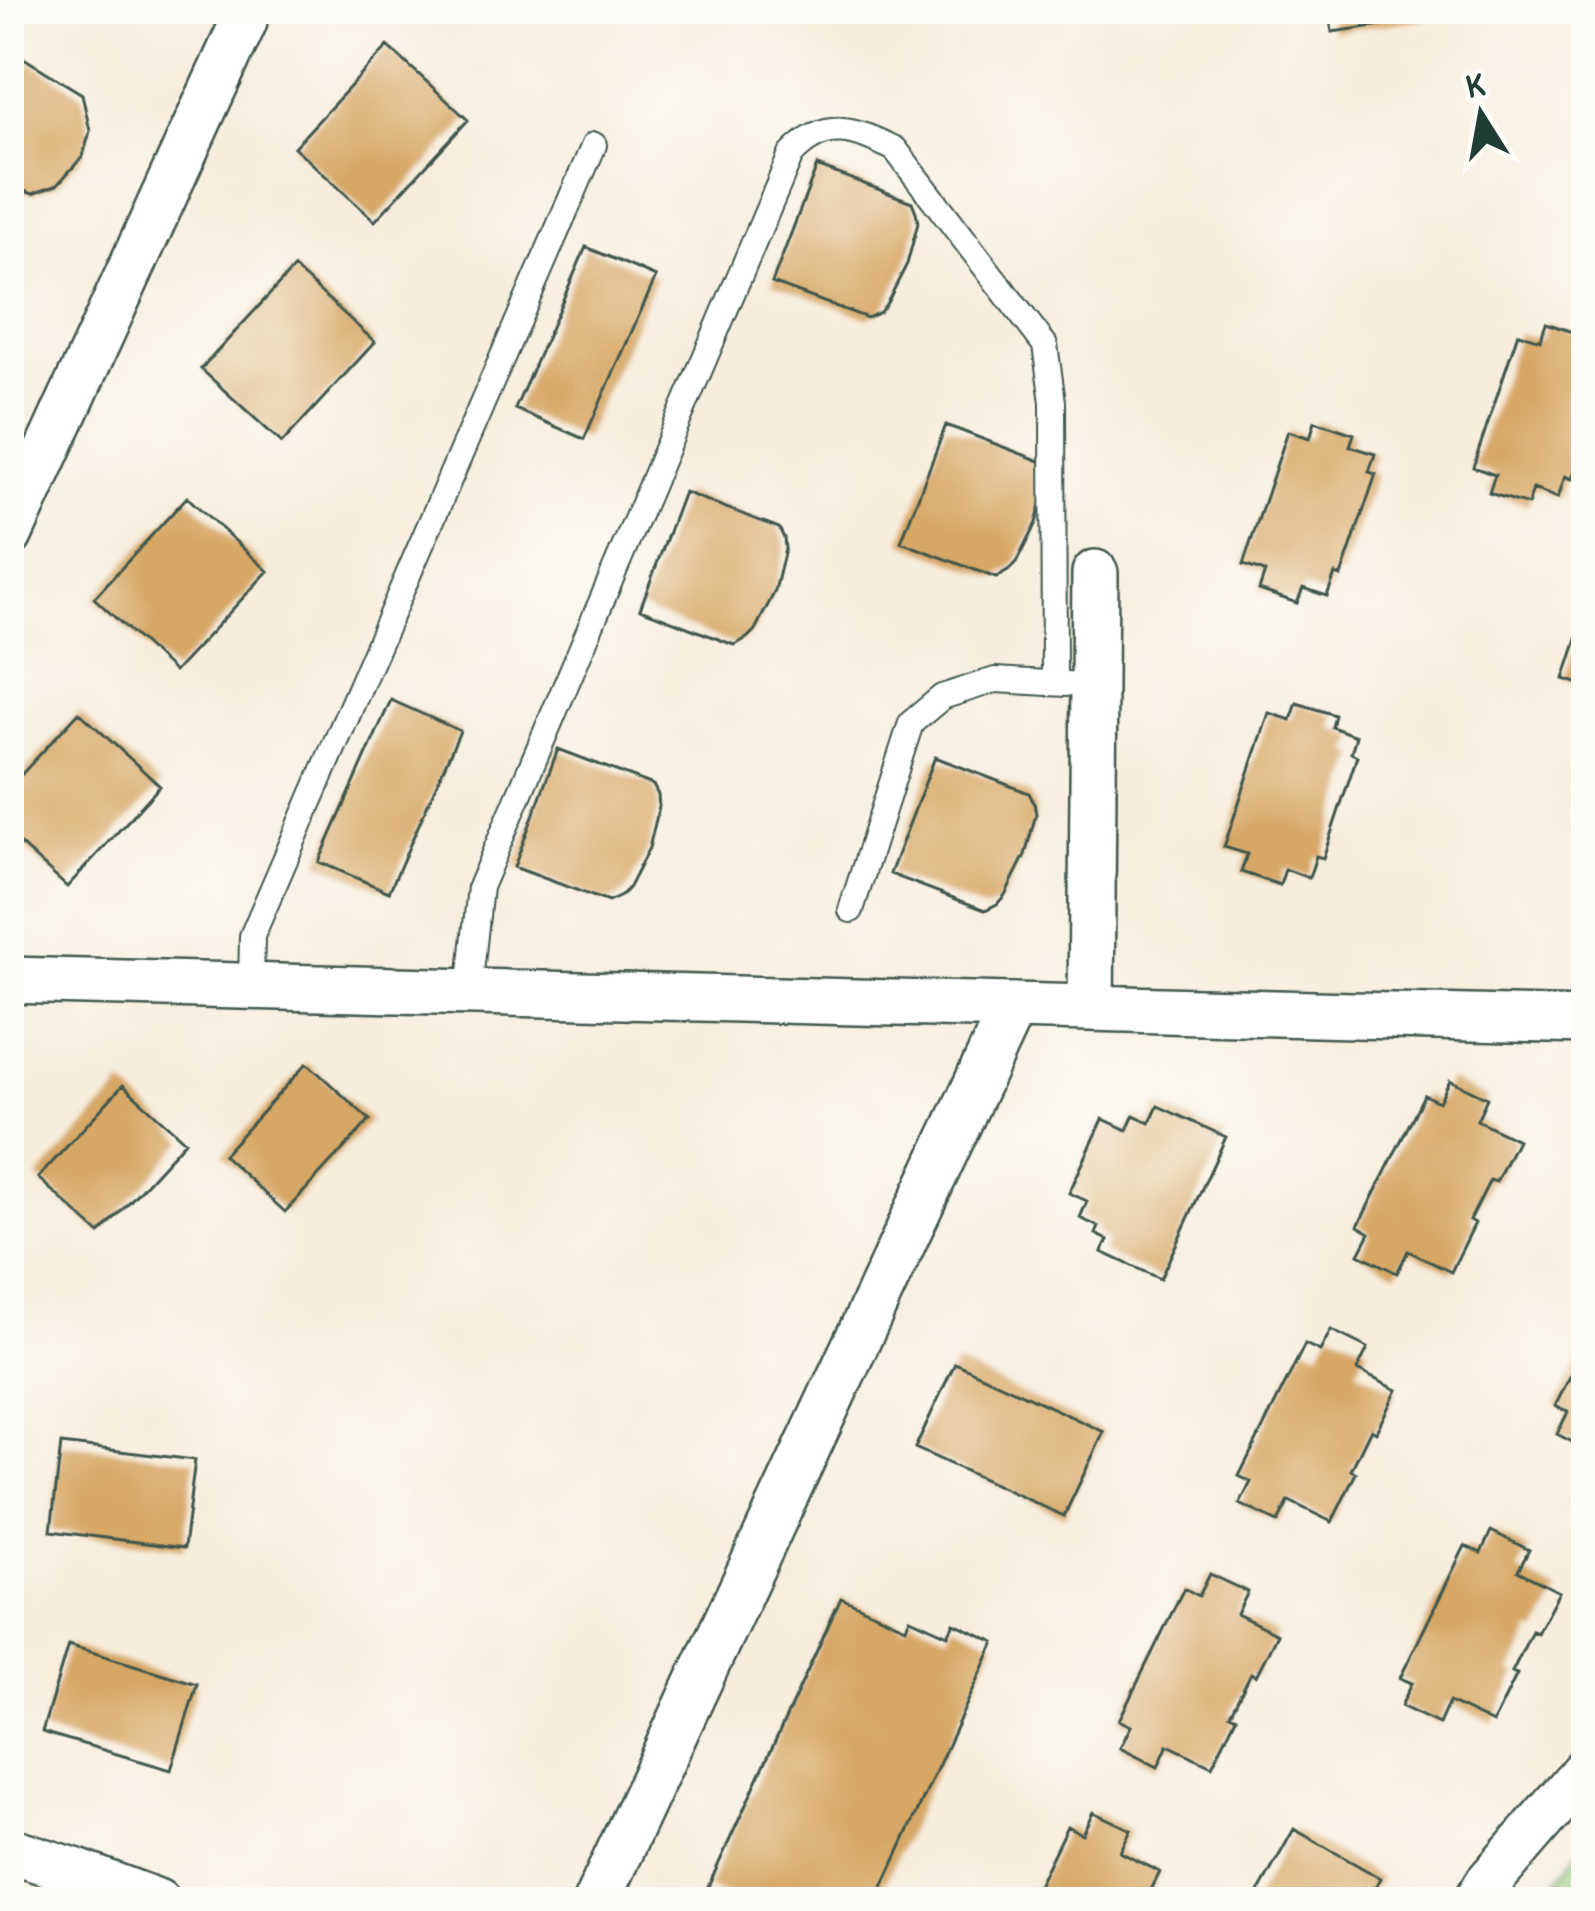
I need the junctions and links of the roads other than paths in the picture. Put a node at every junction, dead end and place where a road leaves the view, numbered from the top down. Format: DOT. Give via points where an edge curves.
graph roads {
  1 [pos="244,20"];
  2 [pos="594,145"];
  3 [pos="9,536"];
  4 [pos="1095,573"];
  5 [pos="1074,684"];
  6 [pos="851,910"];
  7 [pos="9,980"];
  8 [pos="251,986"];
  9 [pos="469,992"];
  10 [pos="1013,1006"];
  11 [pos="1091,1008"];
  12 [pos="1586,1021"];
  13 [pos="1586,1769"];
  14 [pos="9,1850"];
  15 [pos="74,1887"];
  16 [pos="157,1902"];
  17 [pos="596,1902"];
  18 [pos="1476,1902"];
  1 -- 3 [label="street"];
  2 -- 8 [label="lane" via="252,937"];
  4 -- 5 [label="street"];
  5 -- 6 [label="lane" via="995,680 942,697 911,723"];
  5 -- 9 [label="lane" via="1045,344 895,149 846,130 813,136 791,155 480,887"];
  5 -- 11 [label="street"];
  7 -- 8 [label="street"];
  8 -- 9 [label="street"];
  9 -- 10 [label="street"];
  10 -- 11 [label="street"];
  10 -- 17 [label="street"];
  11 -- 12 [label="street"];
  13 -- 18 [label="street"];
  14 -- 15 [label="street"];
  15 -- 16 [label="street"];
}
